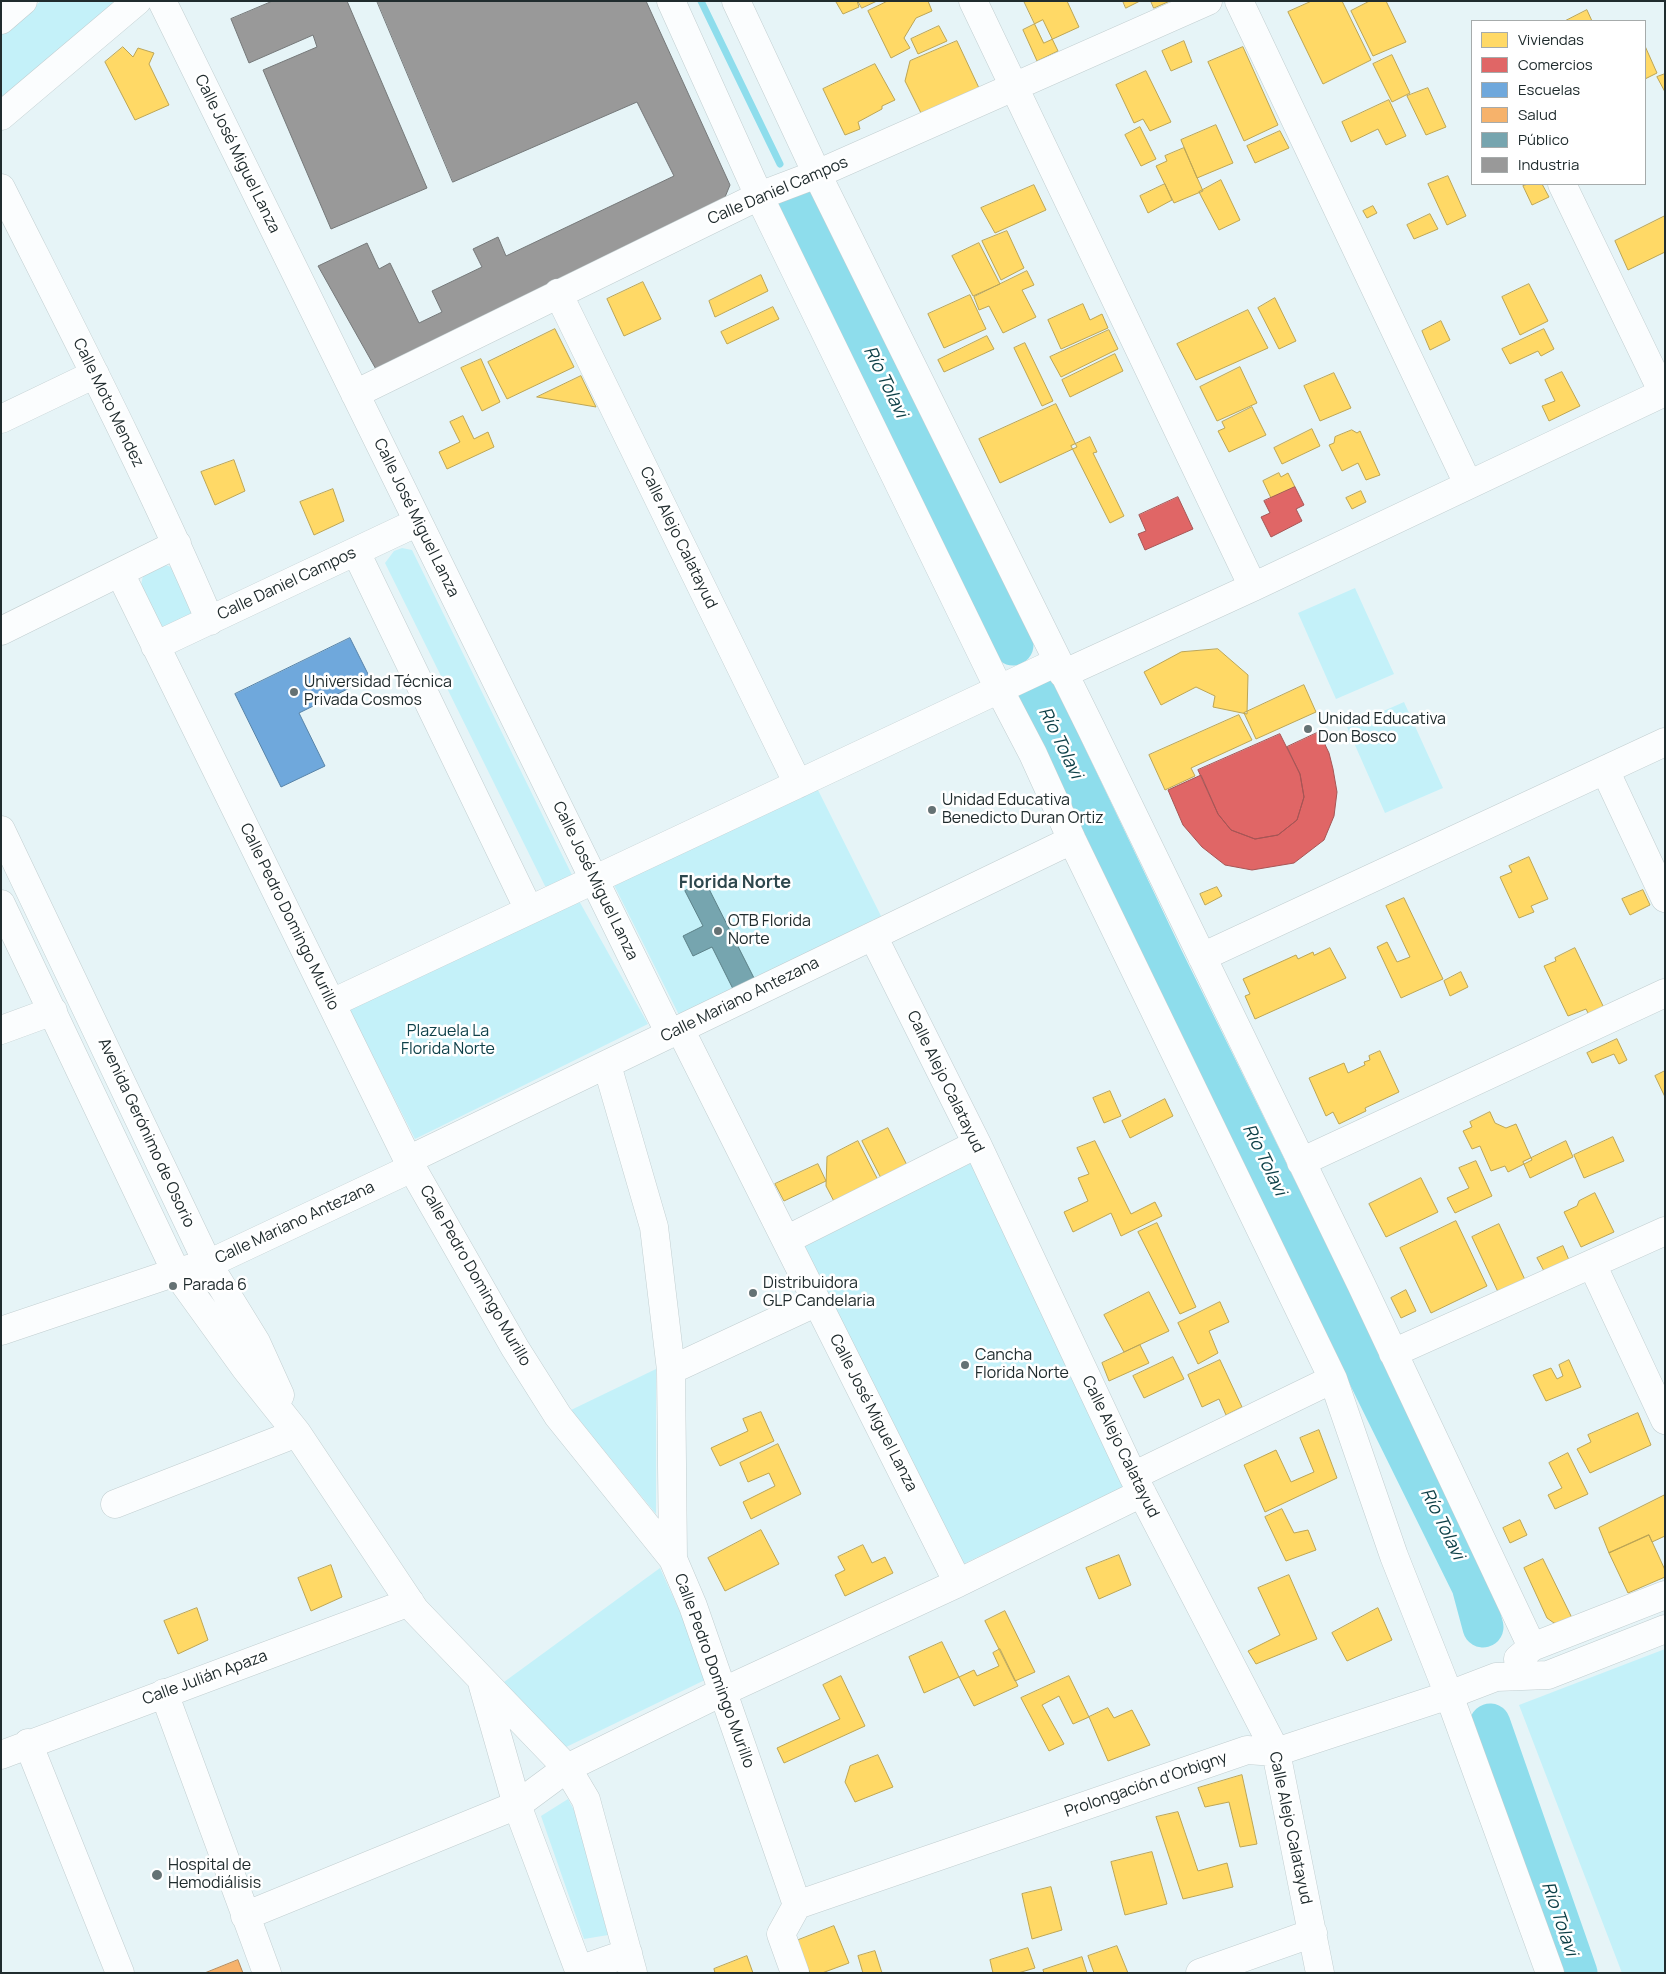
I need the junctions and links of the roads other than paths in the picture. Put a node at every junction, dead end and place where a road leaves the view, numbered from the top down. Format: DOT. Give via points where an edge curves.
graph roads {
  1 [pos="23,1"];
  2 [pos="137,1"];
  3 [pos="162,1"];
  4 [pos="671,1"];
  5 [pos="736,1"];
  6 [pos="973,1"];
  7 [pos="1208,1"];
  8 [pos="1239,1"];
  9 [pos="1,20"];
  10 [pos="1014,87"];
  11 [pos="1,116"];
  12 [pos="817,174"];
  13 [pos="1562,185"];
  14 [pos="1,188"];
  15 [pos="759,196"];
  16 [pos="558,293"];
  17 [pos="95,374"];
  18 [pos="1664,392"];
  19 [pos="355,394"];
  20 [pos="1,419"];
  21 [pos="1468,484"];
  22 [pos="418,522"];
  23 [pos="177,544"];
  24 [pos="356,552"];
  25 [pos="120,573"];
  26 [pos="1252,587"];
  27 [pos="210,620"];
  28 [pos="1,631"];
  29 [pos="155,646"];
  30 [pos="1060,668"];
  31 [pos="999,689"];
  32 [pos="1665,742"];
  33 [pos="1606,770"];
  34 [pos="798,784"];
  35 [pos="1,830"];
  36 [pos="1072,840"];
  37 [pos="594,880"];
  38 [pos="1665,898"];
  39 [pos="1,904"];
  40 [pos="529,910"];
  41 [pos="873,936"];
  42 [pos="1202,957"];
  43 [pos="1665,993"];
  44 [pos="332,1003"];
  45 [pos="52,1011"];
  46 [pos="1,1030"];
  47 [pos="675,1032"];
  48 [pos="607,1065"];
  49 [pos="977,1144"];
  50 [pos="1301,1162"];
  51 [pos="410,1164"];
  52 [pos="1665,1231"];
  53 [pos="786,1240"];
  54 [pos="208,1264"];
  55 [pos="1592,1264"];
  56 [pos="176,1272"];
  57 [pos="817,1302"];
  58 [pos="1,1331"];
  59 [pos="1393,1353"];
  60 [pos="671,1370"];
  61 [pos="1333,1379"];
  62 [pos="1665,1420"];
  63 [pos="297,1433"];
  64 [pos="1137,1484"];
  65 [pos="115,1504"];
  66 [pos="673,1559"];
  67 [pos="958,1583"];
  68 [pos="1665,1595"];
  69 [pos="410,1602"];
  70 [pos="1665,1629"];
  71 [pos="1532,1646"];
  72 [pos="1496,1677"];
  73 [pos="482,1682"];
  74 [pos="722,1692"];
  75 [pos="164,1693"];
  76 [pos="1449,1695"];
  77 [pos="28,1744"];
  78 [pos="1276,1752"];
  79 [pos="1,1755"];
  80 [pos="567,1768"];
  81 [pos="516,1805"];
  82 [pos="797,1905"];
  83 [pos="245,1916"];
  84 [pos="1313,1933"];
  85 [pos="630,1963"];
  86 [pos="580,1971"];
  87 [pos="120,1973"];
  88 [pos="266,1973"];
  89 [pos="796,1973"];
  90 [pos="1200,1973"];
  91 [pos="1320,1973"];
  92 [pos="1550,1973"];
  1 -- 9 [label="street"];
  2 -- 11 [label="street"];
  3 -- 19 [label="street, Calle José Miguel Lanza"];
  4 -- 15 [label="street"];
  5 -- 12 [label="street"];
  6 -- 10 [label="street"];
  7 -- 10 [label="street, Calle Daniel Campos"];
  8 -- 21 [label="street"];
  10 -- 12 [label="street, Calle Daniel Campos"];
  10 -- 26 [label="street"];
  12 -- 15 [label="street, Calle Daniel Campos"];
  12 -- 30 [label="street"];
  13 -- 18 [label="street"];
  14 -- 17 [label="street, Calle Moto Mendez"];
  15 -- 16 [label="street, Calle Daniel Campos"];
  15 -- 31 [label="street"];
  16 -- 19 [label="street, Calle Daniel Campos"];
  16 -- 34 [label="street, Calle Alejo Calatayud"];
  17 -- 20 [label="street"];
  17 -- 23 [label="street, Calle Moto Mendez"];
  18 -- 21 [label="street"];
  19 -- 22 [label="street, Calle José Miguel Lanza"];
  21 -- 26 [label="street"];
  22 -- 24 [label="street, Calle Daniel Campos"];
  22 -- 37 [label="street, Calle José Miguel Lanza"];
  23 -- 25 [label="street"];
  23 -- 27 [label="street, Calle Moto Mendez"];
  24 -- 27 [label="street, Calle Daniel Campos"];
  24 -- 40 [label="street"];
  25 -- 28 [label="street"];
  25 -- 29 [label="street, Calle Pedro Domingo Murillo"];
  26 -- 30 [label="street"];
  27 -- 29 [label="street, Calle Daniel Campos"];
  29 -- 44 [label="street, Calle Pedro Domingo Murillo"];
  30 -- 31 [label="street"];
  30 -- 42 [label="street"];
  31 -- 34 [label="street"];
  31 -- 36 [label="street"];
  32 -- 33 [label="street"];
  33 -- 38 [label="street"];
  33 -- 42 [label="street"];
  34 -- 37 [label="street"];
  35 -- 54 [label="street, Avenida Gerónimo de Osorio"];
  36 -- 41 [label="street, Calle Mariano Antezana"];
  36 -- 61 [label="street"];
  37 -- 40 [label="street"];
  37 -- 47 [label="street, Calle José Miguel Lanza"];
  39 -- 45 [label="street, Avenida Gerónimo de Osorio"];
  40 -- 44 [label="street"];
  41 -- 47 [label="street, Calle Mariano Antezana"];
  41 -- 49 [label="street, Calle Alejo Calatayud"];
  42 -- 50 [label="street"];
  43 -- 50 [label="street"];
  44 -- 51 [label="street, Calle Pedro Domingo Murillo"];
  45 -- 46 [label="street"];
  45 -- 56 [label="street, Avenida Gerónimo de Osorio"];
  47 -- 48 [label="street, Calle Mariano Antezana"];
  47 -- 53 [label="street, Calle José Miguel Lanza"];
  48 -- 51 [label="street, Calle Mariano Antezana"];
  48 -- 60 [label="street" via="654,1227"];
  49 -- 53 [label="street"];
  49 -- 64 [label="street, Calle Alejo Calatayud"];
  50 -- 59 [label="street"];
  51 -- 54 [label="street, Calle Mariano Antezana"];
  51 -- 66 [label="street, Calle Pedro Domingo Murillo" via="515,1348 558,1416"];
  52 -- 55 [label="street"];
  53 -- 57 [label="street, Calle José Miguel Lanza"];
  54 -- 56 [label="street, Calle Mariano Antezana"];
  54 -- 63 [label="street, Avenida Gerónimo de Osorio" via="256,1342"];
  55 -- 59 [label="street"];
  55 -- 62 [label="street"];
  56 -- 58 [label="street, Calle Mariano Antezana"];
  56 -- 63 [label="street, Avenida Gerónimo de Osorio"];
  57 -- 60 [label="street"];
  57 -- 67 [label="street, Calle José Miguel Lanza"];
  59 -- 71 [label="street"];
  60 -- 66 [label="street"];
  61 -- 64 [label="street"];
  61 -- 76 [label="street" via="1394,1556"];
  63 -- 65 [label="street"];
  63 -- 69 [label="street, Avenida Gerónimo de Osorio"];
  64 -- 67 [label="street"];
  64 -- 78 [label="street, Calle Alejo Calatayud"];
  66 -- 74 [label="street, Calle Pedro Domingo Murillo" via="693,1606"];
  67 -- 74 [label="street"];
  68 -- 71 [label="street, Prolongación d'Orbigny"];
  69 -- 73 [label="street, Avenida Gerónimo de Osorio"];
  69 -- 75 [label="street, Calle Julián Apaza"];
  70 -- 72 [label="street, Prolongación d'Orbigny" via="1548,1675"];
  71 -- 72 [label="street, Prolongación d'Orbigny"];
  72 -- 76 [label="street, Prolongación d'Orbigny"];
  73 -- 80 [label="street, Avenida Gerónimo de Osorio"];
  73 -- 81 [label="street, Avenida Gerónimo de Osorio"];
  74 -- 80 [label="street"];
  74 -- 82 [label="street, Calle Pedro Domingo Murillo"];
  75 -- 77 [label="street, Calle Julián Apaza"];
  75 -- 83 [label="street"];
  76 -- 78 [label="street, Prolongación d'Orbigny"];
  76 -- 92 [label="street"];
  77 -- 79 [label="street, Calle Julián Apaza"];
  77 -- 87 [label="street"];
  78 -- 82 [label="street, Prolongación d'Orbigny" via="1247,1750"];
  78 -- 84 [label="street, Calle Alejo Calatayud"];
  80 -- 81 [label="street"];
  80 -- 85 [label="street, Avenida Gerónimo de Osorio" via="586,1800"];
  81 -- 83 [label="street"];
  81 -- 86 [label="street, Avenida Gerónimo de Osorio"];
  82 -- 89 [label="street" via="781,1934"];
  83 -- 88 [label="street"];
  84 -- 90 [label="street"];
  84 -- 91 [label="street, Calle Alejo Calatayud"];
  85 -- 86 [label="street"];
}
